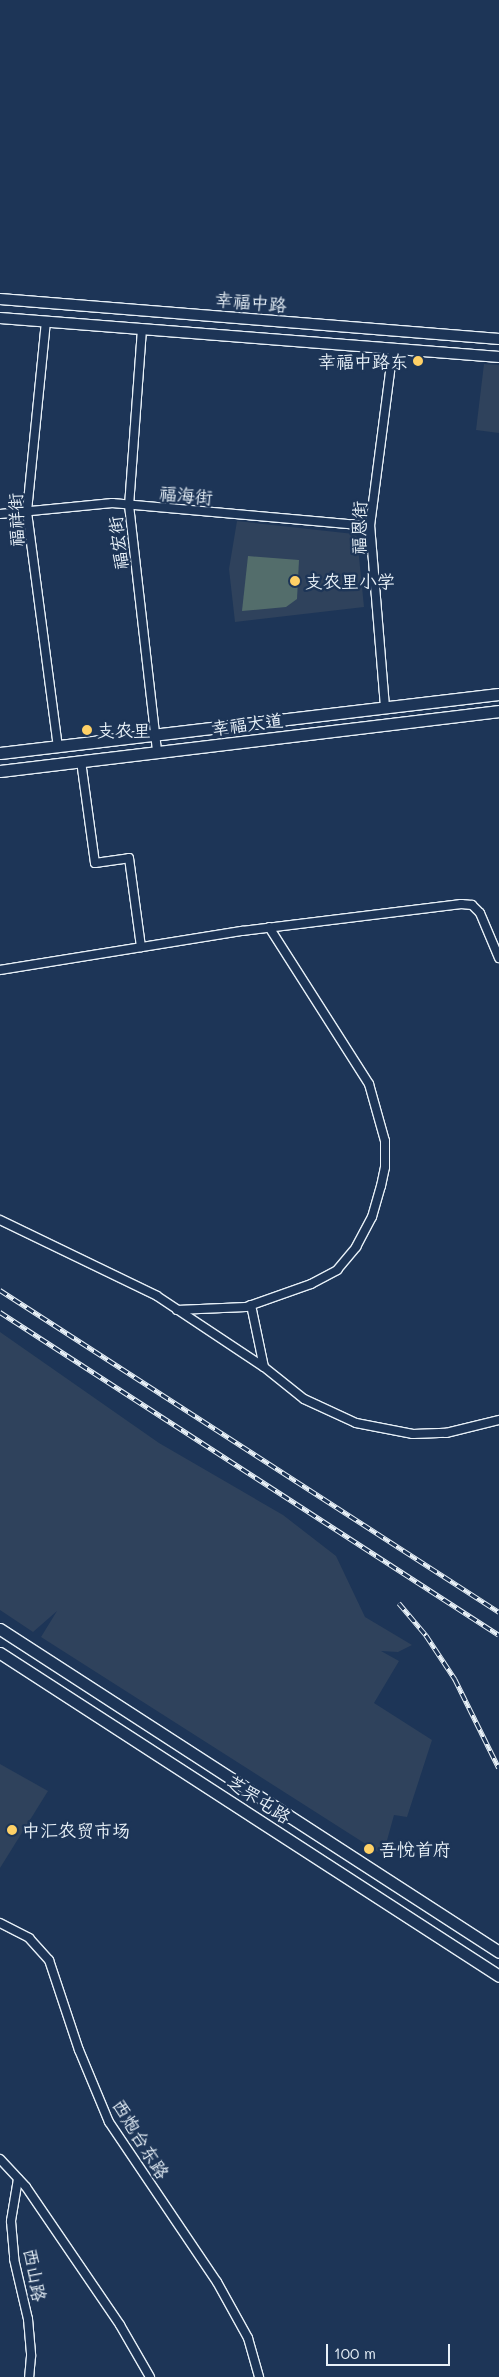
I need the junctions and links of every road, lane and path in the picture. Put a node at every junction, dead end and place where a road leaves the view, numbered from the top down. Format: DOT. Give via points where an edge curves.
graph roads {
  1 [pos="0,298"];
  2 [pos="0,318"];
  3 [pos="46,321"];
  4 [pos="142,329"];
  5 [pos="499,339"];
  6 [pos="393,349"];
  7 [pos="499,358"];
  8 [pos="129,505"];
  9 [pos="27,512"];
  10 [pos="0,514"];
  11 [pos="370,526"];
  12 [pos="499,694"];
  13 [pos="386,707"];
  14 [pos="499,711"];
  15 [pos="155,735"];
  16 [pos="58,746"];
  17 [pos="157,752"];
  18 [pos="0,753"];
  19 [pos="81,761"];
  20 [pos="0,771"];
  21 [pos="269,927"];
  22 [pos="141,947"];
  23 [pos="499,958"];
  24 [pos="0,970"];
  25 [pos="0,1220"];
  26 [pos="251,1305"];
  27 [pos="177,1310"];
  28 [pos="264,1368"];
  29 [pos="499,1420"];
  30 [pos="0,1629"];
  31 [pos="0,1653"];
  32 [pos="0,1923"];
  33 [pos="499,1952"];
  34 [pos="499,1976"];
  35 [pos="0,2159"];
  36 [pos="18,2179"];
  37 [pos="28,2377"];
  38 [pos="150,2377"];
  39 [pos="259,2377"];
  1 -- 5 [label="street, 幸福中路"];
  2 -- 3 [label="street, 幸福中路"];
  3 -- 4 [label="street, 幸福中路"];
  3 -- 9 [label="street, 福祥街"];
  4 -- 6 [label="street, 幸福中路"];
  4 -- 8 [label="street, 福宏街"];
  6 -- 7 [label="street, 幸福中路"];
  6 -- 11 [label="street, 福恩街"];
  8 -- 9 [label="street, 福海街" via="112,503"];
  8 -- 11 [label="street, 福海街"];
  8 -- 15 [label="street, 福宏街"];
  9 -- 10 [label="street, 福海街"];
  9 -- 16 [label="street, 福祥街"];
  11 -- 13 [label="street, 福恩街"];
  12 -- 13 [label="main road, 幸福大道"];
  13 -- 15 [label="main road, 幸福大道"];
  14 -- 17 [label="main road, 幸福大道"];
  15 -- 16 [label="main road, 幸福大道"];
  15 -- 17 [label="street, 福宏街"];
  16 -- 18 [label="main road, 幸福大道"];
  17 -- 19 [label="main road, 幸福大道"];
  19 -- 20 [label="main road, 幸福大道"];
  19 -- 22 [label="street" via="95,863 129,858"];
  21 -- 22 [label="street"];
  21 -- 23 [label="street" via="472,905 480,913"];
  21 -- 26 [label="street" via="369,1084 383,1124 385,1166 372,1217 356,1247 337,1270 311,1284"];
  22 -- 24 [label="street"];
  25 -- 27 [label="street" via="157,1296"];
  26 -- 27 [label="street"];
  26 -- 28 [label="street"];
  27 -- 28 [label="street"];
  28 -- 29 [label="street" via="304,1399 342,1418 381,1430 413,1434 446,1433"];
  30 -- 33 [label="main road, 芝罘屯路"];
  31 -- 34 [label="main road, 芝罘屯路"];
  32 -- 39 [label="street, 西炮台东路" via="29,1938 49,1960 79,2050 109,2122 217,2282 248,2338"];
  35 -- 36 [label="street"];
  36 -- 37 [label="street, 西山路" via="12,2221 14,2259 28,2318 31,2356"];
  36 -- 38 [label="street" via="120,2325"];
}
